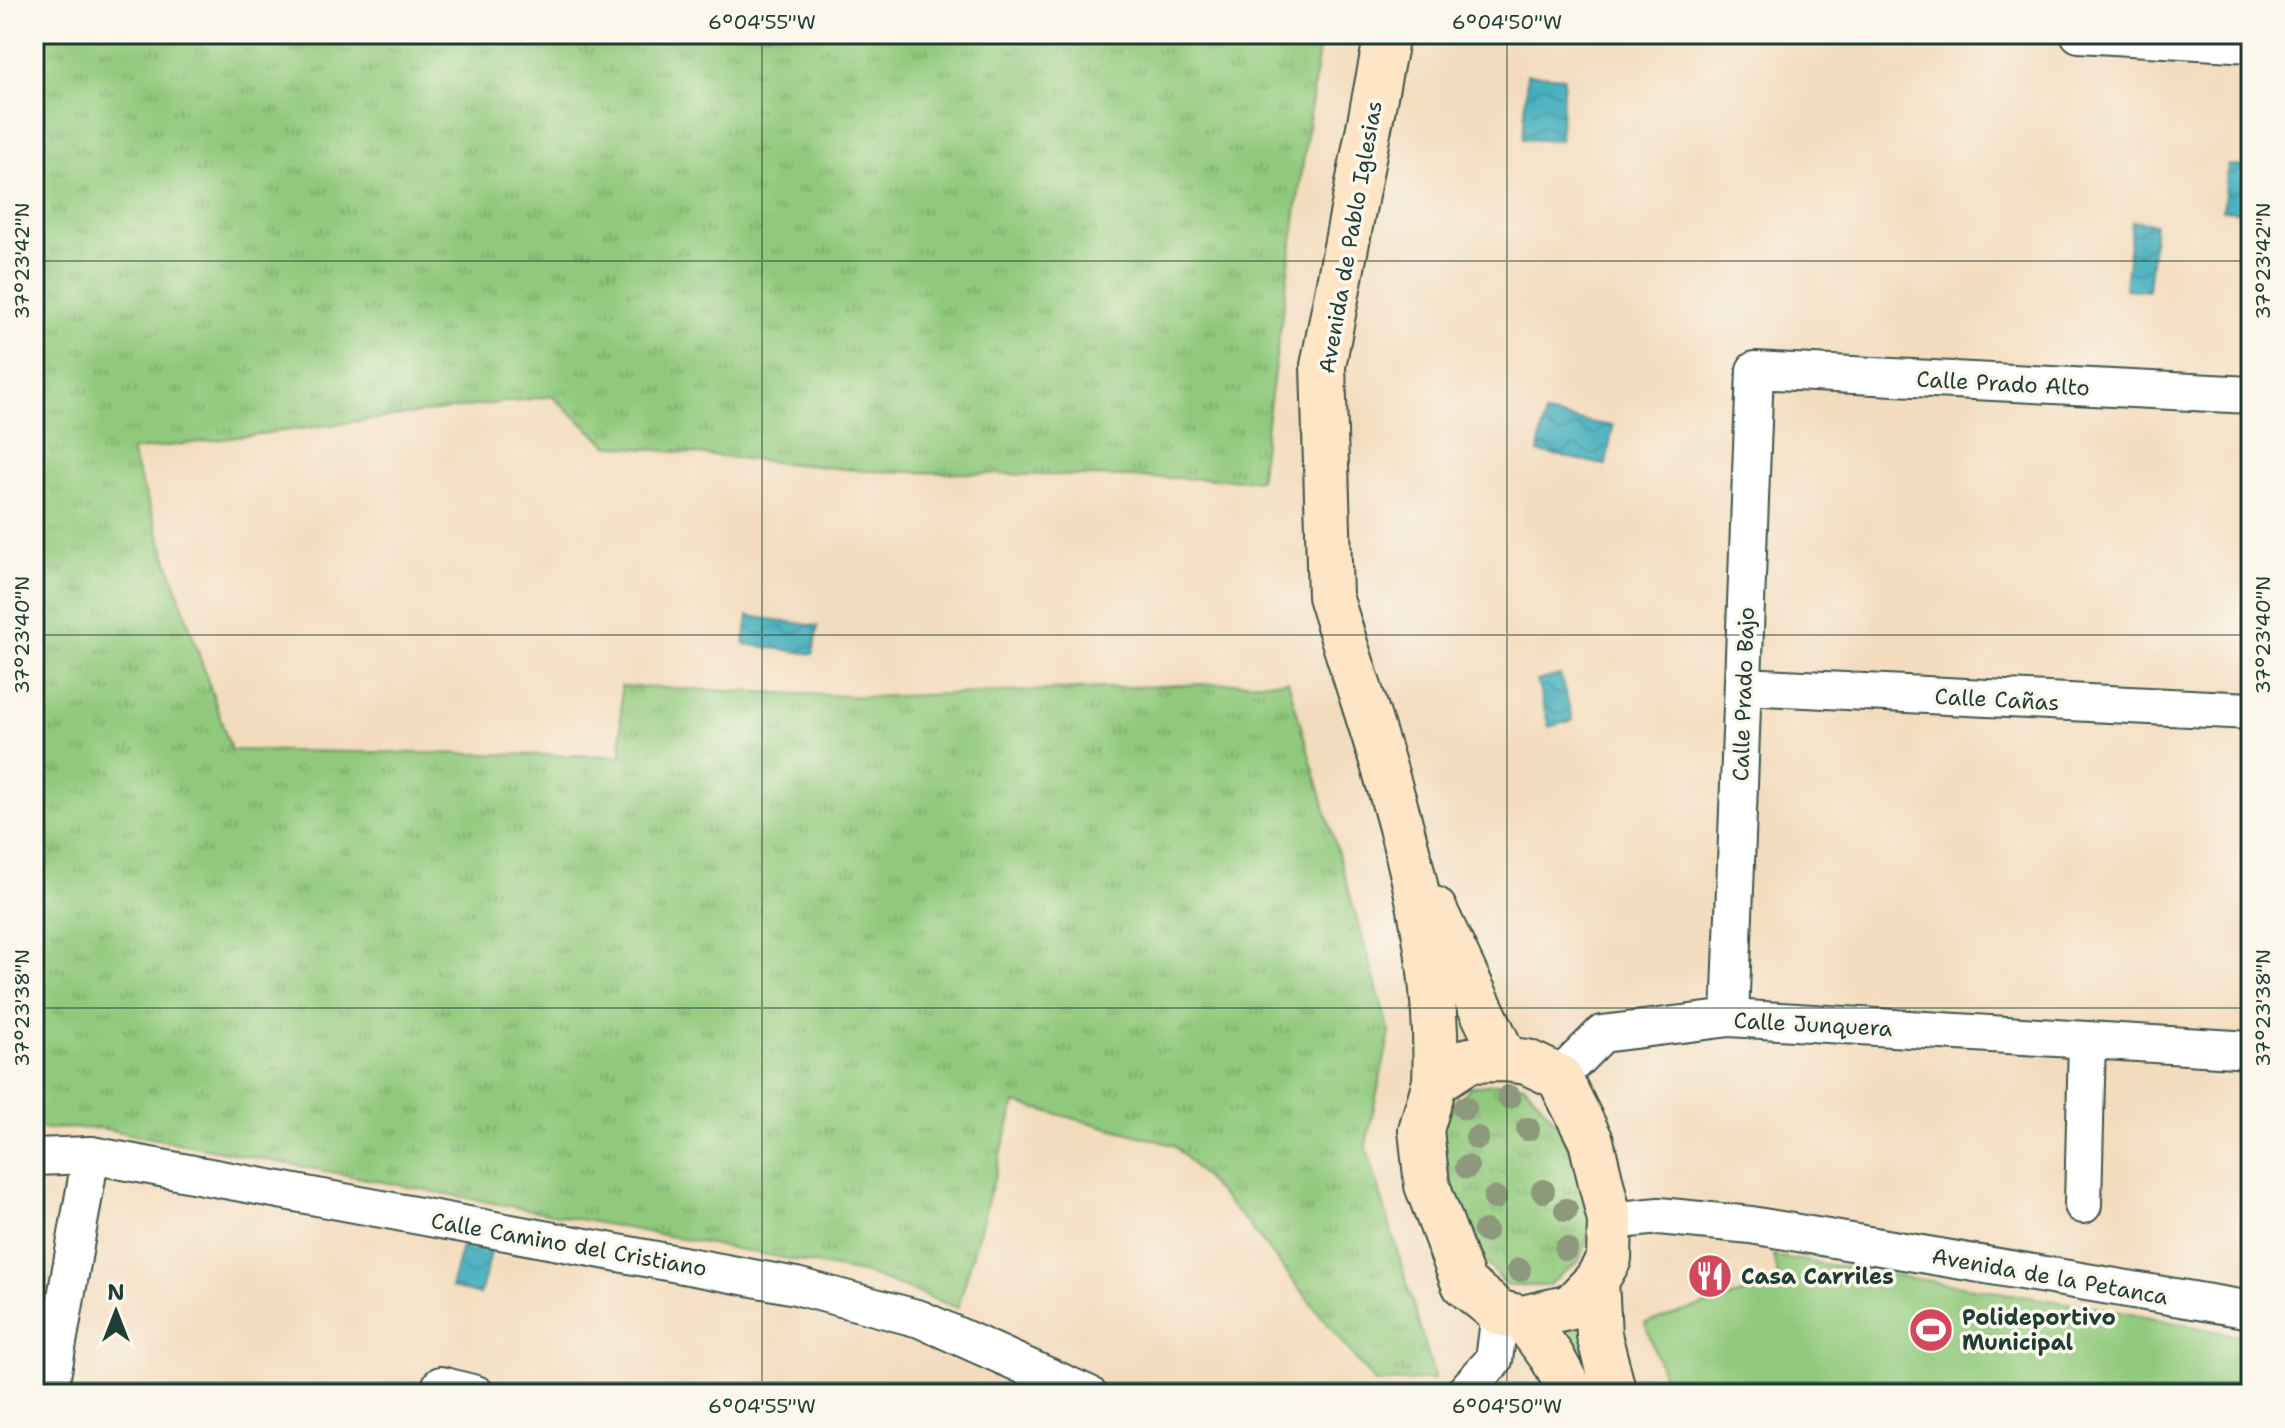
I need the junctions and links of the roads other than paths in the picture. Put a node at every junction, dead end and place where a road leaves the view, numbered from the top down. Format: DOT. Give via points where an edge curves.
graph roads {
  1 [pos="1387,34"];
  2 [pos="2079,34"];
  3 [pos="2251,44"];
  4 [pos="1755,370"];
  5 [pos="2251,395"];
  6 [pos="1743,686"];
  7 [pos="2251,711"];
  8 [pos="1411,860"];
  9 [pos="1730,1018"];
  10 [pos="2087,1040"];
  11 [pos="2251,1050"];
  12 [pos="1505,1059"];
  13 [pos="1559,1077"];
  14 [pos="1435,1082"];
  15 [pos="91,1155"];
  16 [pos="34,1157"];
  17 [pos="2083,1205"];
  18 [pos="1610,1221"];
  19 [pos="1596,1281"];
  20 [pos="2251,1310"];
  21 [pos="1512,1316"];
  22 [pos="49,1394"];
  23 [pos="439,1394"];
  24 [pos="476,1394"];
  25 [pos="1088,1394"];
  26 [pos="1463,1394"];
  27 [pos="1572,1394"];
  28 [pos="1614,1394"];
  1 -- 8 [label="main road, Avenida de Pablo Iglesias" via="1323,366 1328,554 1330,596"];
  2 -- 3 [label="street"];
  4 -- 5 [label="street, Calle Prado Alto"];
  4 -- 6 [label="street, Calle Prado Bajo"];
  6 -- 7 [label="street, Calle Cañas"];
  6 -- 9 [label="street, Calle Prado Bajo"];
  8 -- 12 [label="main road, Avenida de Pablo Iglesias"];
  8 -- 14 [label="main road, Avenida de Pablo Iglesias" via="1437,1034"];
  9 -- 10 [label="street, Calle Junquera"];
  9 -- 13 [label="street, Calle Junquera" via="1602,1034"];
  10 -- 11 [label="street, Calle Junquera"];
  10 -- 17 [label="street"];
  12 -- 13 [label="main road" via="1527,1062"];
  12 -- 14 [label="main road" via="1469,1060"];
  13 -- 18 [label="main road" via="1591,1141"];
  14 -- 21 [label="main road" via="1421,1130 1427,1185 1464,1284"];
  15 -- 16 [label="street, Calle Camino del Cristiano"];
  15 -- 22 [label="street"];
  15 -- 25 [label="street, Calle Camino del Cristiano" via="796,1286 920,1319"];
  18 -- 19 [label="main road" via="1609,1259"];
  18 -- 20 [label="street, Avenida de la Petanca" via="1659,1216 1751,1225"];
  19 -- 21 [label="main road" via="1571,1307"];
  19 -- 28 [label="main road" via="1599,1335"];
  21 -- 26 [label="street" via="1494,1360"];
  21 -- 27 [label="main road" via="1552,1357"];
  23 -- 24 [label="street" via="441,1385"];
}
